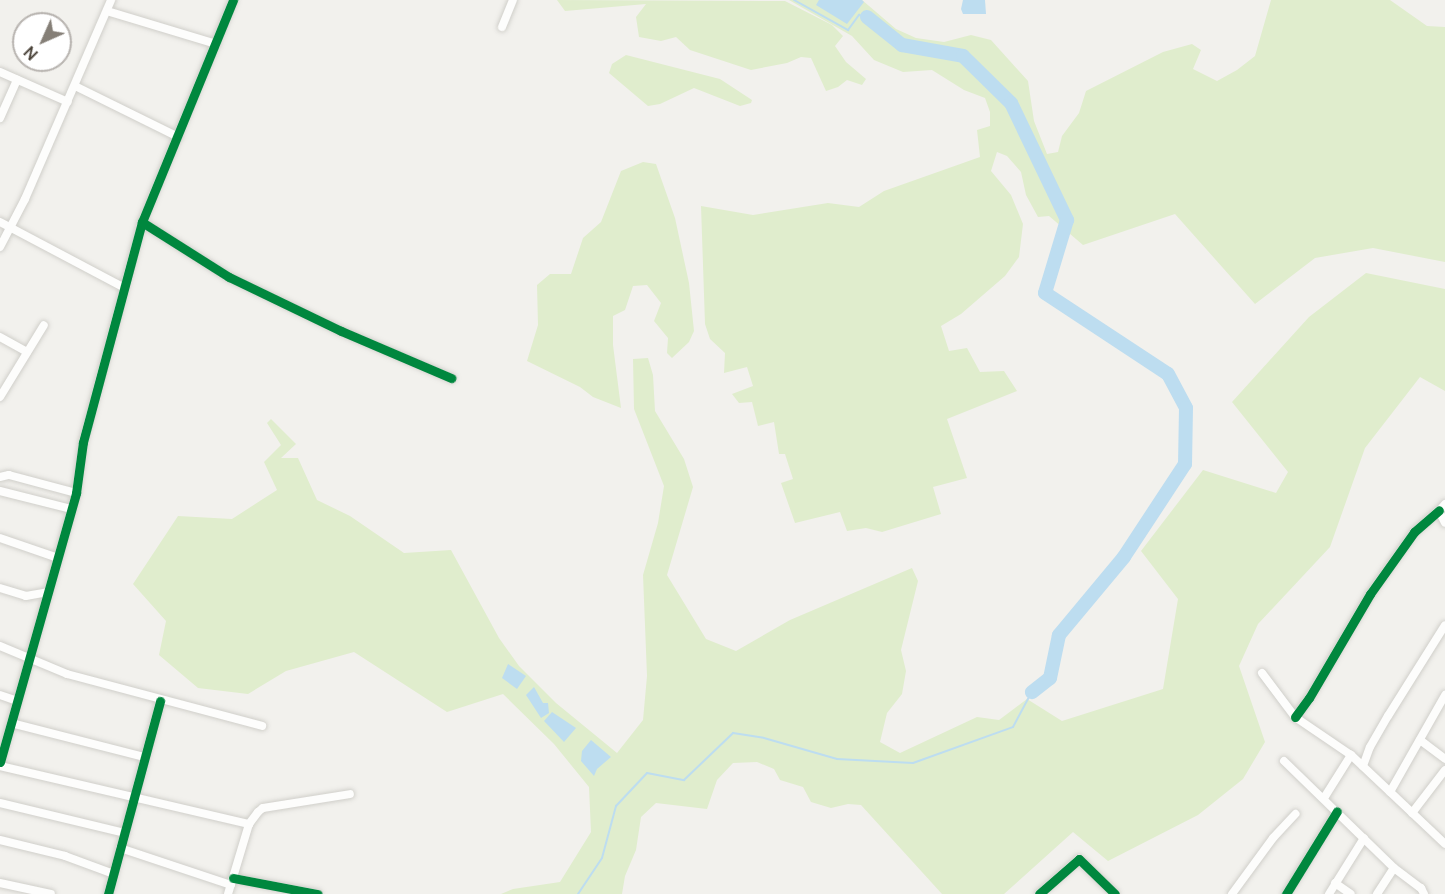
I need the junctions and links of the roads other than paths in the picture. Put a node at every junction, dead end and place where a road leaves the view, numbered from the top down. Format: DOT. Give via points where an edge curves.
graph roads {
  1 [pos="111,0"];
  2 [pos="234,0"];
  3 [pos="513,0"];
  4 [pos="106,11"];
  5 [pos="502,27"];
  6 [pos="216,44"];
  7 [pos="0,72"];
  8 [pos="17,80"];
  9 [pos="75,86"];
  10 [pos="68,102"];
  11 [pos="0,118"];
  12 [pos="178,137"];
  13 [pos="0,222"];
  14 [pos="142,222"];
  15 [pos="11,227"];
  16 [pos="0,247"];
  17 [pos="123,287"];
  18 [pos="44,325"];
  19 [pos="0,337"];
  20 [pos="27,352"];
  21 [pos="451,378"];
  22 [pos="2,390"];
  23 [pos="0,477"];
  24 [pos="0,491"];
  25 [pos="76,493"];
  26 [pos="1442,507"];
  27 [pos="71,509"];
  28 [pos="1445,523"];
  29 [pos="0,538"];
  30 [pos="58,558"];
  31 [pos="0,588"];
  32 [pos="48,592"];
  33 [pos="1445,625"];
  34 [pos="0,646"];
  35 [pos="29,658"];
  36 [pos="1262,674"];
  37 [pos="0,695"];
  38 [pos="1445,695"];
  39 [pos="17,701"];
  40 [pos="160,701"];
  41 [pos="1295,717"];
  42 [pos="11,723"];
  43 [pos="262,726"];
  44 [pos="3,740"];
  45 [pos="1420,740"];
  46 [pos="1351,754"];
  47 [pos="144,757"];
  48 [pos="1445,759"];
  49 [pos="1284,761"];
  50 [pos="0,764"];
  51 [pos="1363,766"];
  52 [pos="1445,770"];
  53 [pos="1390,792"];
  54 [pos="350,794"];
  55 [pos="135,797"];
  56 [pos="1323,798"];
  57 [pos="0,803"];
  58 [pos="1337,811"];
  59 [pos="1412,813"];
  60 [pos="1295,814"];
  61 [pos="249,824"];
  62 [pos="125,833"];
  63 [pos="1364,838"];
  64 [pos="0,840"];
  65 [pos="1445,844"];
  66 [pos="120,848"];
  67 [pos="1394,868"];
  68 [pos="114,874"];
  69 [pos="232,881"];
  70 [pos="0,883"];
  71 [pos="1335,883"];
  72 [pos="275,891"];
  73 [pos="1110,893"];
  74 [pos="51,894"];
  75 [pos="108,894"];
  76 [pos="228,894"];
  77 [pos="317,894"];
  78 [pos="1039,894"];
  79 [pos="1232,894"];
  80 [pos="1286,894"];
  81 [pos="1329,894"];
  82 [pos="1351,894"];
  83 [pos="1377,894"];
  84 [pos="1424,894"];
  1 -- 4 [label="street"];
  2 -- 6 [label="street"];
  3 -- 5 [label="street"];
  4 -- 6 [label="street"];
  4 -- 9 [label="street"];
  6 -- 12 [label="street"];
  7 -- 8 [label="street"];
  8 -- 10 [label="street"];
  8 -- 11 [label="street"];
  9 -- 10 [label="street"];
  9 -- 12 [label="street"];
  10 -- 15 [label="street"];
  12 -- 14 [label="street"];
  13 -- 15 [label="street"];
  14 -- 17 [label="street"];
  14 -- 21 [label="street" via="229,277"];
  15 -- 16 [label="street"];
  15 -- 17 [label="street"];
  17 -- 25 [label="street" via="83,442"];
  18 -- 20 [label="street"];
  19 -- 20 [label="street"];
  20 -- 22 [label="street"];
  23 -- 25 [label="street" via="9,475"];
  24 -- 27 [label="street"];
  25 -- 27 [label="street"];
  26 -- 28 [label="street"];
  26 -- 41 [label="street" via="1414,532 1370,594"];
  27 -- 30 [label="street"];
  29 -- 30 [label="street"];
  30 -- 32 [label="street"];
  31 -- 32 [label="street" via="26,596"];
  32 -- 35 [label="street"];
  33 -- 51 [label="street" via="1388,716"];
  34 -- 35 [label="street"];
  35 -- 39 [label="street"];
  35 -- 40 [label="street" via="67,674"];
  36 -- 41 [label="street"];
  37 -- 39 [label="street"];
  38 -- 45 [label="street"];
  39 -- 42 [label="street"];
  40 -- 43 [label="street"];
  40 -- 47 [label="street"];
  41 -- 46 [label="street"];
  42 -- 44 [label="street"];
  42 -- 47 [label="street"];
  44 -- 50 [label="street"];
  45 -- 48 [label="street"];
  45 -- 53 [label="street"];
  46 -- 51 [label="street"];
  46 -- 56 [label="street"];
  47 -- 55 [label="street"];
  49 -- 56 [label="street"];
  50 -- 55 [label="street"];
  51 -- 53 [label="street"];
  52 -- 59 [label="street"];
  53 -- 59 [label="street"];
  54 -- 61 [label="street" via="263,808"];
  55 -- 61 [label="street"];
  55 -- 62 [label="street"];
  56 -- 58 [label="street"];
  57 -- 62 [label="street"];
  58 -- 63 [label="street"];
  58 -- 80 [label="street"];
  59 -- 65 [label="street"];
  60 -- 79 [label="street"];
  61 -- 69 [label="street"];
  62 -- 66 [label="street"];
  63 -- 67 [label="street"];
  63 -- 71 [label="street"];
  64 -- 68 [label="street" via="65,856"];
  66 -- 68 [label="street"];
  66 -- 69 [label="street"];
  67 -- 83 [label="street"];
  67 -- 84 [label="street"];
  68 -- 75 [label="street"];
  69 -- 72 [label="street"];
  69 -- 76 [label="street"];
  70 -- 74 [label="street"];
  71 -- 81 [label="street"];
  71 -- 82 [label="street"];
  72 -- 77 [label="street"];
  73 -- 78 [label="street" via="1079,859"];
}
